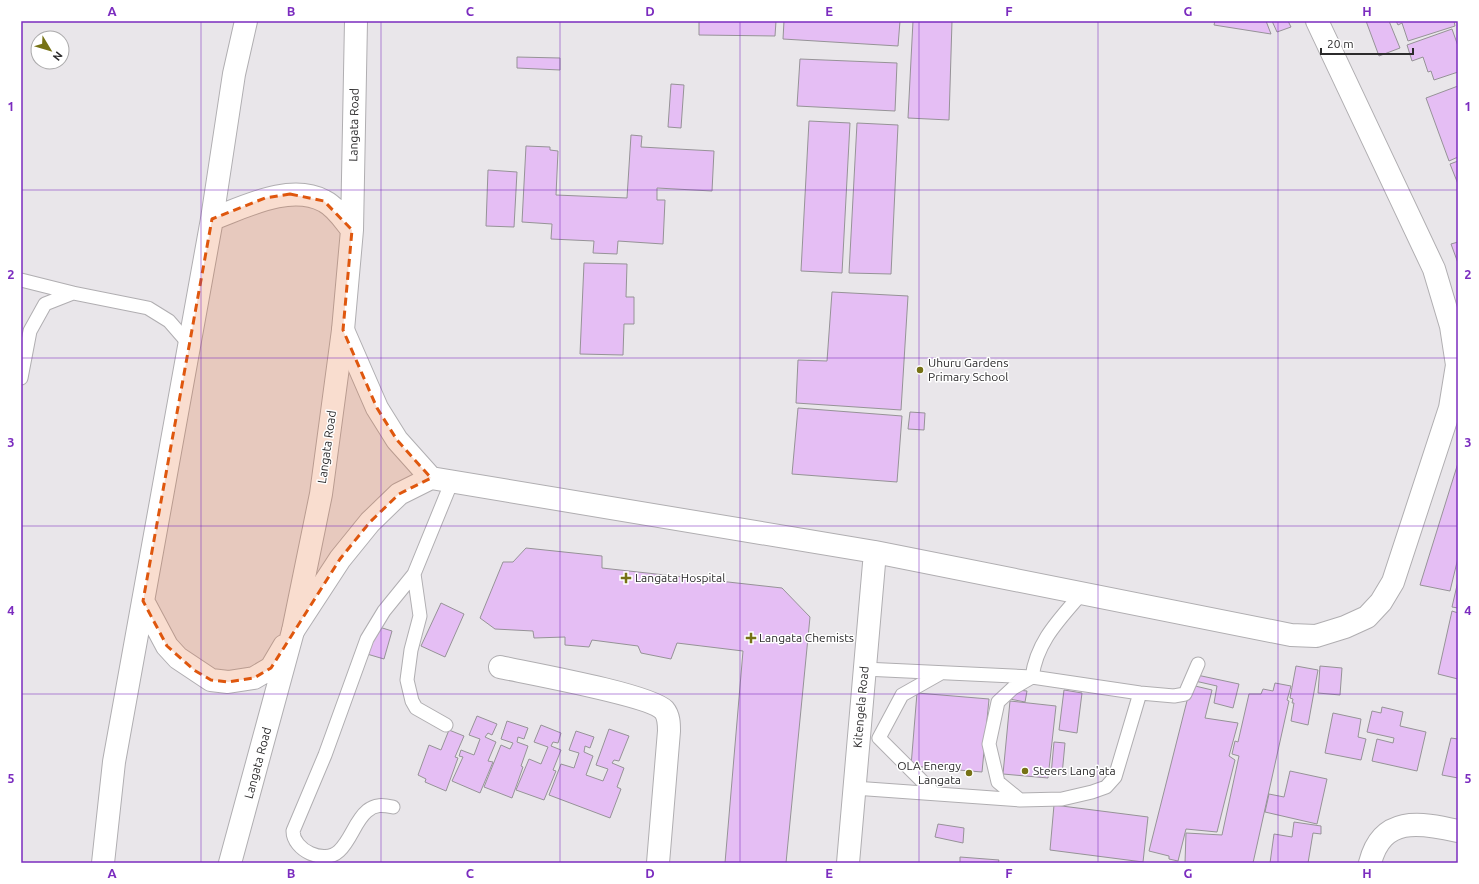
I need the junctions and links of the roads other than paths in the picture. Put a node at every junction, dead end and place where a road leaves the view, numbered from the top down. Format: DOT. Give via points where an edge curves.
graph roads {
  1 [pos="246,21"];
  2 [pos="356,21"];
  3 [pos="1318,21"];
  4 [pos="212,219"];
  5 [pos="352,230"];
  6 [pos="21,280"];
  7 [pos="73,293"];
  8 [pos="343,330"];
  9 [pos="190,344"];
  10 [pos="21,378"];
  11 [pos="1454,407"];
  12 [pos="442,479"];
  13 [pos="874,552"];
  14 [pos="414,574"];
  15 [pos="1082,593"];
  16 [pos="143,602"];
  17 [pos="293,632"];
  18 [pos="1198,664"];
  19 [pos="500,667"];
  20 [pos="864,668"];
  21 [pos="942,673"];
  22 [pos="1032,677"];
  23 [pos="1140,693"];
  24 [pos="446,725"];
  25 [pos="854,788"];
  26 [pos="934,793"];
  27 [pos="1020,800"];
  28 [pos="393,806"];
  29 [pos="1458,831"];
  30 [pos="103,863"];
  31 [pos="230,863"];
  32 [pos="658,863"];
  33 [pos="848,863"];
  34 [pos="1370,863"];
  1 -- 4 [label="street" via="234,74"];
  2 -- 5 [label="street, Langata Road"];
  3 -- 11 [label="street" via="1434,269 1451,326 1457,365"];
  4 -- 5 [label="street" via="265,198 290,194 324,201"];
  4 -- 9 [label="street"];
  5 -- 8 [label="street, Langata Road"];
  6 -- 7 [label="lane"];
  7 -- 9 [label="lane" via="148,308 169,322"];
  7 -- 10 [label="lane" via="45,304 30,331"];
  8 -- 12 [label="street" via="377,408 397,440"];
  8 -- 17 [label="street, Langata Road" via="321,494"];
  9 -- 16 [label="street"];
  11 -- 15 [label="street" via="1393,582 1381,602 1367,617 1316,636 1291,635"];
  12 -- 13 [label="street"];
  12 -- 14 [label="lane"];
  12 -- 17 [label="street" via="399,494 370,522 340,559"];
  13 -- 15 [label="street"];
  13 -- 20 [label="street, Kitengela Road"];
  14 -- 24 [label="lane" via="420,616 411,650 407,680 416,708"];
  14 -- 28 [label="lane" via="384,611 367,639 325,755 293,831 293,838 301,848 320,856 338,853 366,811 380,805"];
  15 -- 22 [label="lane" via="1045,637"];
  16 -- 17 [label="street" via="166,646 178,658 211,680 228,682 254,678 271,668"];
  16 -- 30 [label="street" via="114,762"];
  17 -- 31 [label="street, Langata Road"];
  18 -- 23 [label="lane" via="1185,694 1174,696"];
  19 -- 32 [label="street" via="640,698 664,710 669,731"];
  20 -- 21 [label="lane"];
  20 -- 25 [label="street, Kitengela Road"];
  21 -- 22 [label="lane"];
  21 -- 26 [label="lane" via="902,695 879,738"];
  22 -- 23 [label="lane"];
  22 -- 27 [label="lane" via="1013,688 998,702 989,744 998,782"];
  23 -- 27 [label="lane" via="1115,777 1106,787 1062,799"];
  25 -- 26 [label="lane"];
  25 -- 33 [label="street, Kitengela Road"];
  26 -- 27 [label="lane"];
  29 -- 34 [label="street" via="1437,826 1405,825 1387,833 1374,848"];
}
